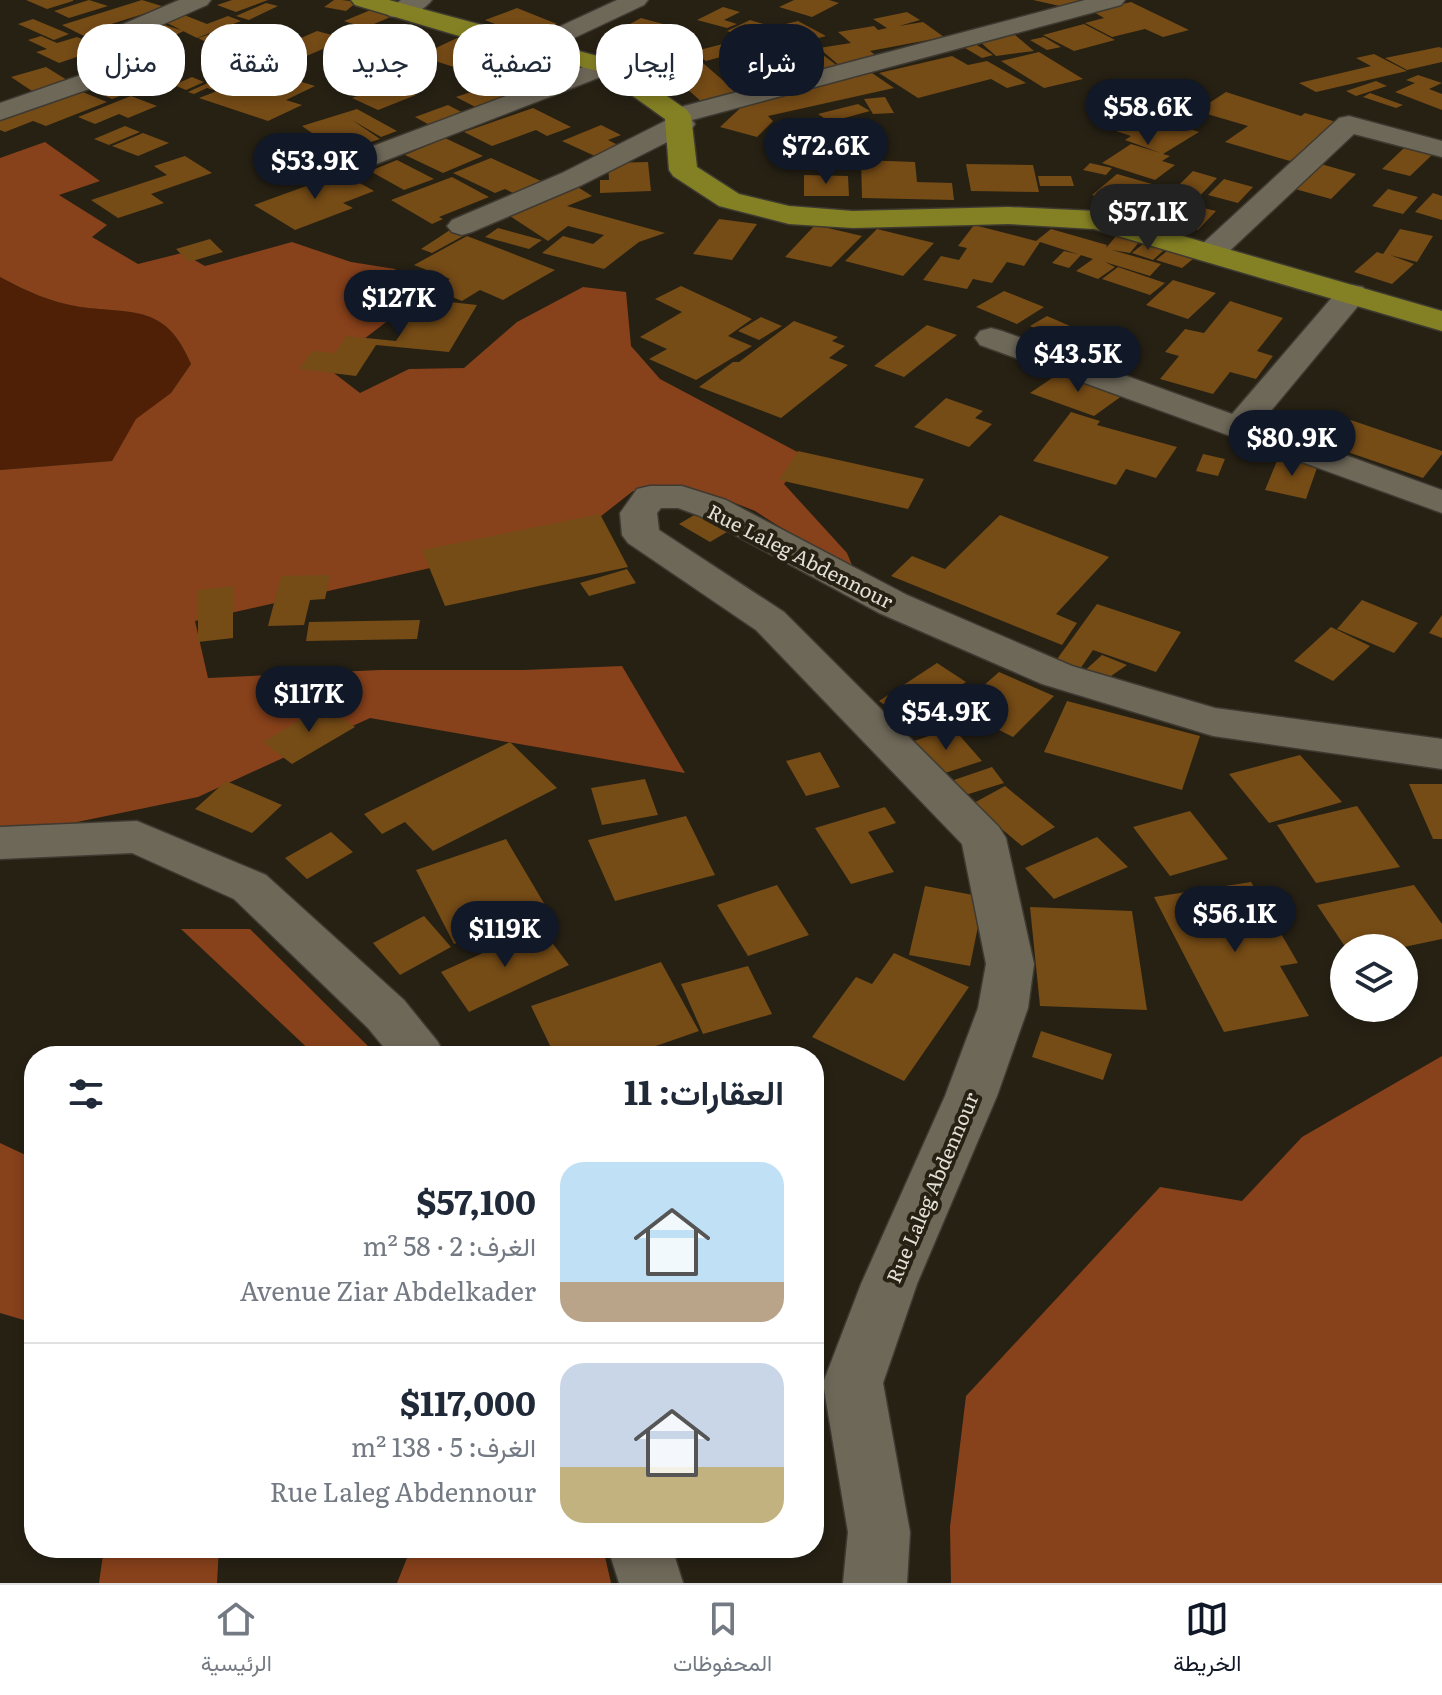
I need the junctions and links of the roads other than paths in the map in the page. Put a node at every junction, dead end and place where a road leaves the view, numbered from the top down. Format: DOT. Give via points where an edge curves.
graph roads {
  1 [pos="199,0"];
  2 [pos="363,0"];
  3 [pos="636,0"];
  4 [pos="1113,0"];
  5 [pos="409,5"];
  6 [pos="464,24"];
  7 [pos="580,26"];
  8 [pos="596,70"];
  9 [pos="647,96"];
  10 [pos="0,112"];
  11 [pos="679,120"];
  12 [pos="1442,149"];
  13 [pos="338,169"];
  14 [pos="462,226"];
  15 [pos="1211,252"];
  16 [pos="1352,294"];
  17 [pos="1442,321"];
  18 [pos="991,338"];
  19 [pos="1238,429"];
  20 [pos="1442,502"];
  21 [pos="1442,754"];
  22 [pos="0,843"];
  23 [pos="412,1046"];
  24 [pos="643,1558"];
  25 [pos="651,1583"];
  26 [pos="875,1583"];
  1 -- 10 [label="street" via="116,36 155,58"];
  2 -- 5 [label="main road"];
  3 -- 7 [label="street"];
  4 -- 11 [label="street"];
  5 -- 6 [label="main road"];
  8 -- 13 [label="street"];
  9 -- 11 [label="main road"];
  11 -- 14 [label="street" via="572,179"];
  11 -- 15 [label="main road" via="683,170 727,199 780,212 866,221 1011,216 1096,220"];
  12 -- 15 [label="street" via="1349,124"];
  15 -- 16 [label="main road"];
  16 -- 17 [label="main road"];
  16 -- 19 [label="street"];
  18 -- 19 [label="street"];
  19 -- 20 [label="street"];
  21 -- 26 [label="street, Rue Laleg Abdennour" via="1213,722 1071,680 893,604 713,508 682,497 650,497 638,513 641,535 770,621 983,838 1010,964 1003,1008 853,1383 879,1532"];
  22 -- 23 [label="street" via="137,837 250,887 386,1014"];
  24 -- 25 [label="street"];
}
